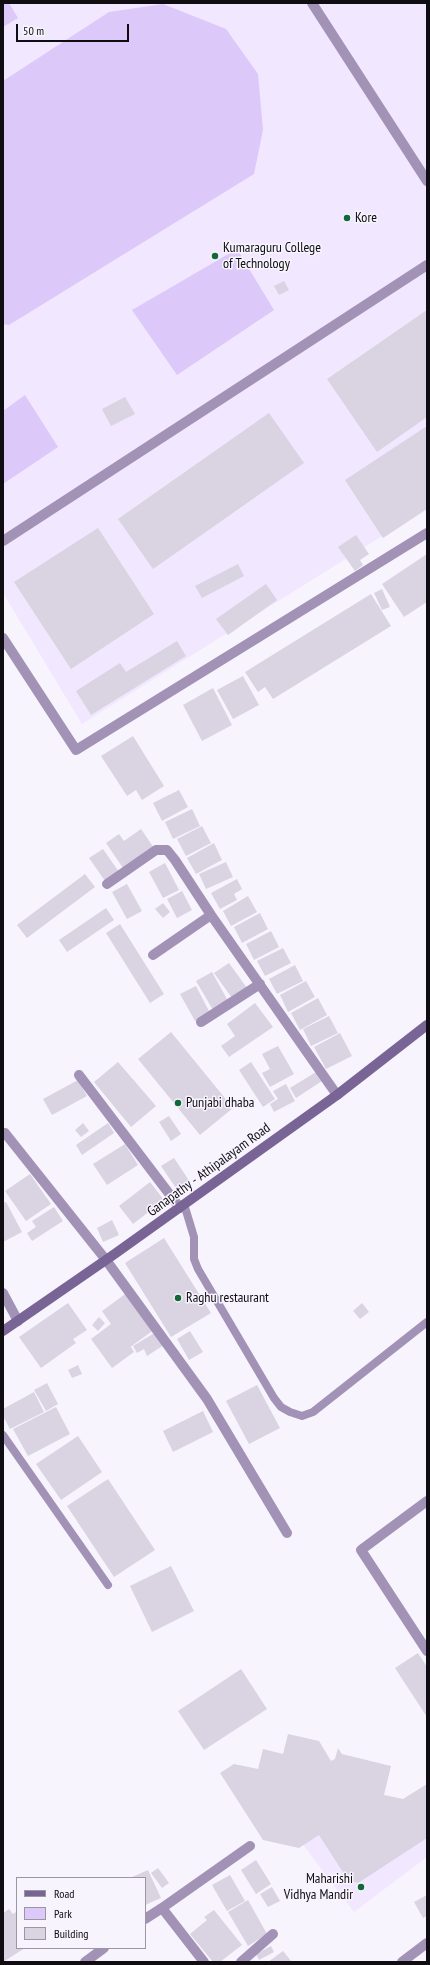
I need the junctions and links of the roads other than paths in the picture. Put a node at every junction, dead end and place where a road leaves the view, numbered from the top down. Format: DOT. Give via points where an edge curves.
graph roads {
  1 [pos="312,3"];
  2 [pos="427,181"];
  3 [pos="427,265"];
  4 [pos="427,533"];
  5 [pos="3,541"];
  6 [pos="3,638"];
  7 [pos="106,884"];
  8 [pos="211,915"];
  9 [pos="153,955"];
  10 [pos="260,984"];
  11 [pos="201,1022"];
  12 [pos="427,1025"];
  13 [pos="79,1075"];
  14 [pos="337,1095"];
  15 [pos="5,1133"];
  16 [pos="182,1206"];
  17 [pos="106,1260"];
  18 [pos="3,1293"];
  19 [pos="18,1321"];
  20 [pos="427,1322"];
  21 [pos="3,1331"];
  22 [pos="3,1435"];
  23 [pos="427,1501"];
  24 [pos="287,1533"];
  25 [pos="108,1585"];
  26 [pos="427,1651"];
  27 [pos="250,1846"];
  28 [pos="162,1908"];
  29 [pos="146,1918"];
  30 [pos="273,1934"];
  31 [pos="427,1943"];
  32 [pos="103,1949"];
  33 [pos="85,1962"];
  34 [pos="204,1962"];
  35 [pos="241,1962"];
  36 [pos="402,1962"];
  1 -- 2 [label="street"];
  3 -- 5 [label="street"];
  4 -- 6 [label="street" via="76,750"];
  7 -- 8 [label="street" via="156,850 167,850"];
  8 -- 9 [label="street"];
  8 -- 10 [label="street"];
  10 -- 11 [label="street"];
  10 -- 14 [label="street"];
  12 -- 14 [label="main road, Ganapathy - Athipalayam Road"];
  13 -- 16 [label="street"];
  14 -- 16 [label="main road, Ganapathy - Athipalayam Road"];
  15 -- 17 [label="street"];
  16 -- 17 [label="main road, Ganapathy - Athipalayam Road"];
  16 -- 20 [label="lane" via="194,1237 194,1259 198,1269 274,1398 290,1412 302,1416 313,1412"];
  17 -- 19 [label="main road, Ganapathy - Athipalayam Road"];
  17 -- 24 [label="street" via="207,1399"];
  18 -- 19 [label="street"];
  19 -- 21 [label="main road, Ganapathy - Athipalayam Road"];
  22 -- 25 [label="lane"];
  23 -- 26 [label="street" via="361,1550"];
  27 -- 28 [label="street"];
  28 -- 29 [label="street"];
  28 -- 34 [label="street"];
  30 -- 35 [label="street"];
  31 -- 36 [label="street"];
  32 -- 33 [label="street"];
}
